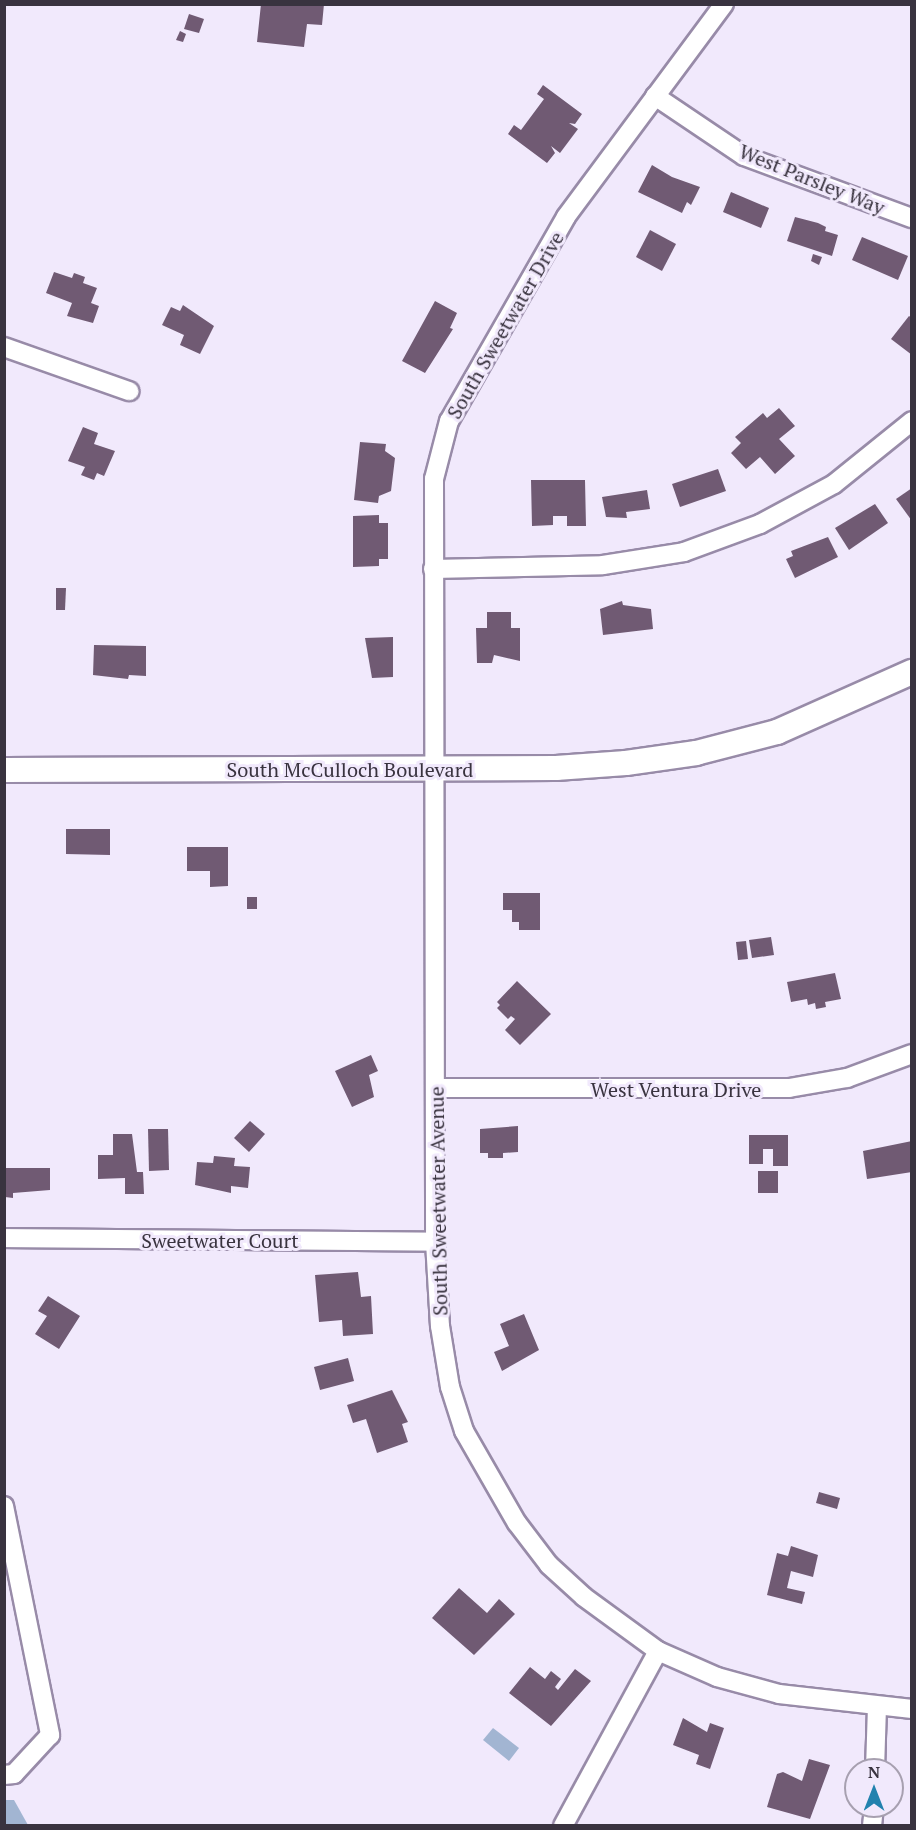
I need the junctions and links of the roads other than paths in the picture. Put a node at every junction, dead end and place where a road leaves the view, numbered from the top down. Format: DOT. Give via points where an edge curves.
graph roads {
  1 [pos="724,4"];
  2 [pos="656,96"];
  3 [pos="912,218"];
  4 [pos="4,347"];
  5 [pos="129,391"];
  6 [pos="912,421"];
  7 [pos="433,569"];
  8 [pos="912,672"];
  9 [pos="435,768"];
  10 [pos="4,770"];
  11 [pos="912,1054"];
  12 [pos="435,1088"];
  13 [pos="4,1238"];
  14 [pos="435,1242"];
  15 [pos="4,1506"];
  16 [pos="658,1651"];
  17 [pos="878,1706"];
  18 [pos="912,1709"];
  19 [pos="876,1758"];
  20 [pos="4,1775"];
  21 [pos="563,1826"];
  1 -- 2 [label="street, South Sweetwater Drive"];
  2 -- 3 [label="street, West Parsley Way" via="744,156"];
  2 -- 7 [label="street, South Sweetwater Drive" via="566,217 449,421 434,479"];
  4 -- 5 [label="street"];
  6 -- 7 [label="street" via="834,484 760,524 684,552 603,565"];
  7 -- 9 [label="street, South Sweetwater Drive"];
  8 -- 9 [label="main road, South McCulloch Boulevard" via="777,732 696,753 556,768"];
  9 -- 10 [label="main road, South McCulloch Boulevard"];
  9 -- 12 [label="street, South Sweetwater Avenue"];
  11 -- 12 [label="street, West Ventura Drive" via="847,1078 789,1088"];
  12 -- 14 [label="street, South Sweetwater Avenue"];
  13 -- 14 [label="street, Sweetwater Court"];
  14 -- 16 [label="street, South Sweetwater Avenue" via="440,1326 450,1387 464,1431 489,1477 517,1523 549,1564 584,1597"];
  15 -- 20 [label="street" via="50,1735 14,1774"];
  16 -- 17 [label="street, South Sweetwater Avenue" via="717,1677 780,1694"];
  16 -- 21 [label="street"];
  17 -- 18 [label="street, South Sweetwater Avenue"];
  17 -- 19 [label="street"];
}
